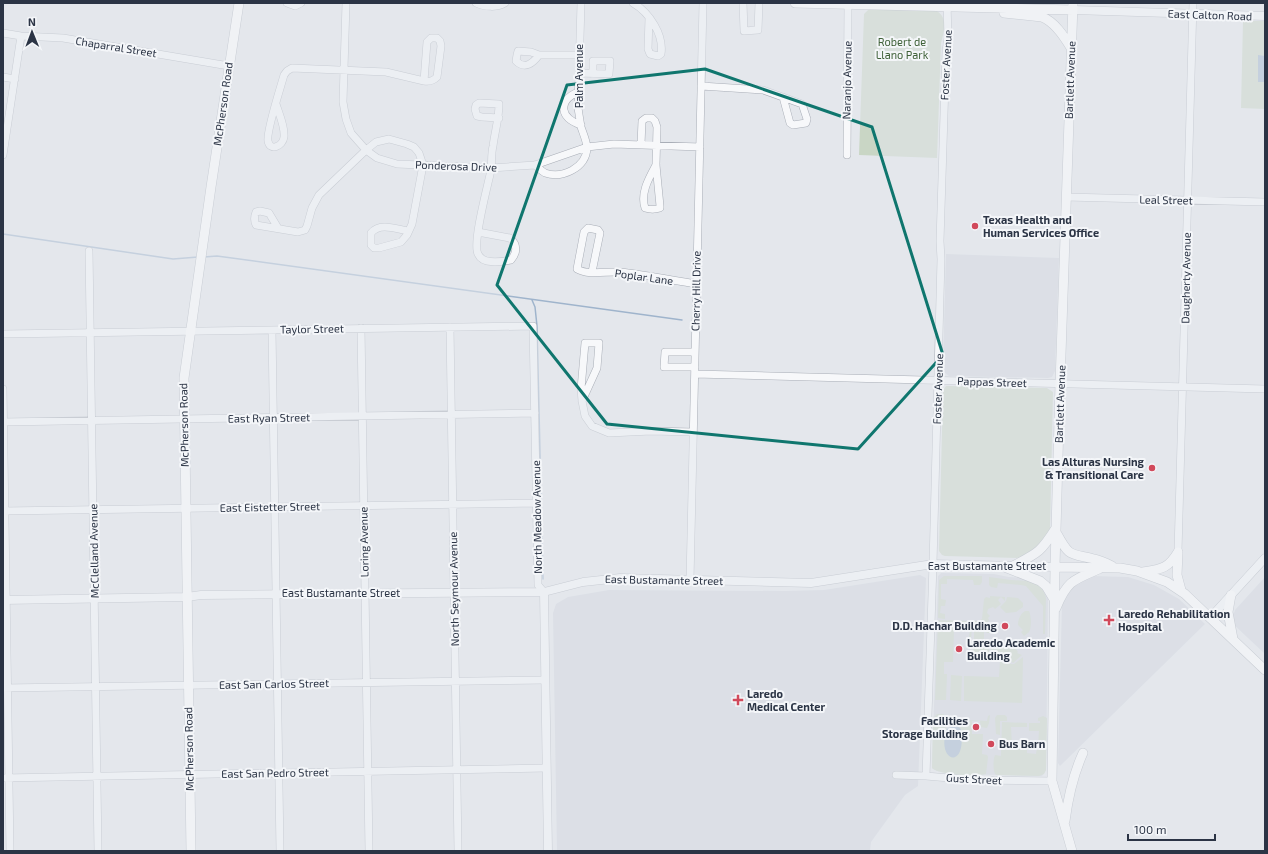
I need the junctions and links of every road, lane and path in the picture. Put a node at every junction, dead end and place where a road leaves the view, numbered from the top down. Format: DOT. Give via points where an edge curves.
graph roads {
  1 [pos="239,3"];
  2 [pos="287,3"];
  3 [pos="300,3"];
  4 [pos="346,3"];
  5 [pos="476,3"];
  6 [pos="505,3"];
  7 [pos="581,3"];
  8 [pos="633,3"];
  9 [pos="703,3"];
  10 [pos="743,3"];
  11 [pos="759,3"];
  12 [pos="795,3"];
  13 [pos="1193,3"];
  14 [pos="848,4"];
  15 [pos="947,5"];
  16 [pos="1073,7"];
  17 [pos="985,8"];
  18 [pos="1192,14"];
  19 [pos="1265,16"];
  20 [pos="649,18"];
  21 [pos="3,33"];
  22 [pos="21,36"];
  23 [pos="1071,48"];
  24 [pos="539,55"];
  25 [pos="579,55"];
  26 [pos="229,66"];
  27 [pos="344,71"];
  28 [pos="579,73"];
  29 [pos="593,74"];
  30 [pos="3,77"];
  31 [pos="15,79"];
  32 [pos="424,81"];
  33 [pos="701,86"];
  34 [pos="578,92"];
  35 [pos="783,97"];
  36 [pos="276,104"];
  37 [pos="499,118"];
  38 [pos="581,125"];
  39 [pos="641,144"];
  40 [pos="656,145"];
  41 [pos="587,147"];
  42 [pos="700,147"];
  43 [pos="366,150"];
  44 [pos="3,155"];
  45 [pos="847,155"];
  46 [pos="423,165"];
  47 [pos="536,165"];
  48 [pos="656,165"];
  49 [pos="491,168"];
  50 [pos="1066,197"];
  51 [pos="1188,200"];
  52 [pos="1265,202"];
  53 [pos="278,228"];
  54 [pos="408,231"];
  55 [pos="478,232"];
  56 [pos="89,251"];
  57 [pos="592,272"];
  58 [pos="696,284"];
  59 [pos="450,326"];
  60 [pos="533,326"];
  61 [pos="361,328"];
  62 [pos="272,330"];
  63 [pos="190,331"];
  64 [pos="91,333"];
  65 [pos="3,334"];
  66 [pos="695,352"];
  67 [pos="695,371"];
  68 [pos="938,380"];
  69 [pos="1060,384"];
  70 [pos="1183,386"];
  71 [pos="3,389"];
  72 [pos="1265,389"];
  73 [pos="582,401"];
  74 [pos="535,413"];
  75 [pos="451,415"];
  76 [pos="362,416"];
  77 [pos="273,418"];
  78 [pos="184,420"];
  79 [pos="92,421"];
  80 [pos="3,422"];
  81 [pos="693,432"];
  82 [pos="536,503"];
  83 [pos="452,504"];
  84 [pos="364,505"];
  85 [pos="274,507"];
  86 [pos="185,508"];
  87 [pos="93,510"];
  88 [pos="4,511"];
  89 [pos="1056,530"];
  90 [pos="1178,552"];
  91 [pos="1265,558"];
  92 [pos="933,564"];
  93 [pos="1002,566"];
  94 [pos="1013,566"];
  95 [pos="1055,567"];
  96 [pos="1104,568"];
  97 [pos="1120,568"];
  98 [pos="1142,573"];
  99 [pos="690,580"];
  100 [pos="1181,590"];
  101 [pos="454,592"];
  102 [pos="544,592"];
  103 [pos="365,593"];
  104 [pos="276,594"];
  105 [pos="1232,595"];
  106 [pos="187,598"];
  107 [pos="95,599"];
  108 [pos="5,600"];
  109 [pos="1055,601"];
  110 [pos="1054,613"];
  111 [pos="1210,618"];
  112 [pos="1233,639"];
  113 [pos="1265,670"];
  114 [pos="545,680"];
  115 [pos="455,681"];
  116 [pos="366,683"];
  117 [pos="277,684"];
  118 [pos="188,686"];
  119 [pos="96,687"];
  120 [pos="5,688"];
  121 [pos="1083,753"];
  122 [pos="546,768"];
  123 [pos="457,770"];
  124 [pos="368,772"];
  125 [pos="279,773"];
  126 [pos="190,775"];
  127 [pos="896,775"];
  128 [pos="97,776"];
  129 [pos="926,776"];
  130 [pos="6,778"];
  131 [pos="1052,781"];
  132 [pos="1065,827"];
  133 [pos="10,851"];
  134 [pos="98,851"];
  135 [pos="191,851"];
  136 [pos="280,851"];
  137 [pos="369,851"];
  138 [pos="458,851"];
  139 [pos="548,851"];
  140 [pos="1072,851"];
  1 -- 26 [label="main road, McPherson Road"];
  2 -- 3 [label="street" via="295,6"];
  4 -- 27 [label="street, Ponderosa Drive"];
  5 -- 6 [label="street" via="498,6"];
  7 -- 25 [label="street, Palm Avenue"];
  8 -- 20 [label="street"];
  9 -- 33 [label="street, Cherry Hill Drive"];
  10 -- 11 [label="street" via="744,31 758,30"];
  12 -- 14 [label="main road, East Calton Road"];
  13 -- 18 [label="street, Daugherty Avenue"];
  14 -- 15 [label="main road, East Calton Road"];
  14 -- 45 [label="street, Naranjo Avenue"];
  15 -- 17 [label="main road, East Calton Road"];
  15 -- 68 [label="street, Foster Avenue"];
  16 -- 17 [label="main road, East Calton Road"];
  16 -- 18 [label="street, East Calton Road"];
  16 -- 23 [label="main road, Bartlett Avenue"];
  17 -- 23 [label="main road" via="1012,15 1046,18 1064,35"];
  18 -- 19 [label="street, East Calton Road"];
  18 -- 51 [label="street, Daugherty Avenue"];
  20 -- 20 [label="street" via="648,49 650,54 658,56 661,54 662,39"];
  21 -- 22 [label="street, Chaparral Street"];
  22 -- 26 [label="street, Chaparral Street" via="63,38"];
  22 -- 31 [label="street"];
  23 -- 50 [label="main road, Bartlett Avenue"];
  24 -- 25 [label="street"];
  25 -- 28 [label="street, Palm Avenue"];
  26 -- 63 [label="main road, McPherson Road"];
  27 -- 32 [label="street" via="386,72"];
  27 -- 36 [label="street" via="292,68 284,75"];
  27 -- 43 [label="street, Ponderosa Drive" via="343,102 346,119 351,133"];
  28 -- 29 [label="street"];
  28 -- 34 [label="street, Palm Avenue"];
  30 -- 31 [label="street"];
  31 -- 44 [label="street"];
  32 -- 32 [label="street" via="433,81 437,77 441,46 437,38 430,38 427,42"];
  33 -- 35 [label="street" via="763,90"];
  33 -- 42 [label="street, Cherry Hill Drive"];
  34 -- 38 [label="street, Palm Avenue"];
  34 -- 38 [label="street" via="566,100 564,109 566,117"];
  36 -- 36 [label="street" via="267,140 268,144 273,146 282,144 284,136"];
  37 -- 49 [label="street" via="492,148"];
  38 -- 41 [label="street, Palm Avenue"];
  39 -- 40 [label="street, Ponderosa Drive"];
  39 -- 40 [label="street" via="642,121 652,118 657,127"];
  39 -- 41 [label="street, Ponderosa Drive"];
  40 -- 42 [label="street, Ponderosa Drive"];
  40 -- 48 [label="street"];
  41 -- 47 [label="street, Ponderosa Drive"];
  41 -- 47 [label="street" via="581,164 566,173 554,175 543,172"];
  42 -- 58 [label="street, Cherry Hill Drive"];
  43 -- 46 [label="street, Ponderosa Drive" via="377,158 397,164"];
  43 -- 46 [label="street" via="376,142 399,141 414,147"];
  43 -- 53 [label="street" via="319,195 305,230 298,232"];
  46 -- 49 [label="street, Ponderosa Drive"];
  46 -- 54 [label="street" via="412,224"];
  47 -- 49 [label="street, Ponderosa Drive"];
  48 -- 48 [label="street" via="646,184 644,204 650,210 660,208"];
  49 -- 55 [label="street"];
  50 -- 51 [label="street, Leal Street"];
  50 -- 69 [label="main road, Bartlett Avenue"];
  51 -- 52 [label="street, Leal Street"];
  51 -- 70 [label="street, Daugherty Avenue"];
  54 -- 54 [label="street" via="381,226 371,233 371,245 379,248 401,242"];
  55 -- 55 [label="street" via="476,247 478,255 483,260 511,260 515,255 514,241 510,238"];
  56 -- 64 [label="street, McClelland Avenue"];
  57 -- 57 [label="street, Poplar Lane" via="600,233 588,228 584,232 577,269"];
  57 -- 58 [label="street, Poplar Lane" via="619,272"];
  58 -- 66 [label="street, Cherry Hill Drive"];
  59 -- 60 [label="street, Taylor Street"];
  59 -- 61 [label="street, Taylor Street"];
  59 -- 75 [label="street, North Seymour Avenue"];
  60 -- 74 [label="street, North Meadow Avenue"];
  61 -- 62 [label="street, Taylor Street"];
  61 -- 76 [label="street, Loring Avenue"];
  62 -- 63 [label="street, Taylor Street"];
  62 -- 77 [label="street"];
  63 -- 64 [label="street, Taylor Street"];
  63 -- 78 [label="main road, McPherson Road" via="184,378"];
  64 -- 65 [label="street, Taylor Street"];
  64 -- 79 [label="street, McClelland Avenue"];
  66 -- 67 [label="street, Cherry Hill Drive"];
  66 -- 67 [label="street, Pappas Street" via="665,352 664,367"];
  67 -- 68 [label="street, Pappas Street"];
  67 -- 81 [label="street, Cherry Hill Drive"];
  68 -- 69 [label="street, Pappas Street"];
  68 -- 92 [label="street, Foster Avenue"];
  69 -- 70 [label="street, Pappas Street"];
  69 -- 89 [label="main road, Bartlett Avenue"];
  70 -- 72 [label="street, Pappas Street"];
  70 -- 90 [label="street, Daugherty Avenue"];
  71 -- 80 [label="street"];
  73 -- 73 [label="street" via="597,368 599,344 585,342"];
  73 -- 81 [label="street" via="585,416 592,426 609,433"];
  74 -- 75 [label="street, East Ryan Street"];
  74 -- 82 [label="street, North Meadow Avenue"];
  75 -- 76 [label="street, East Ryan Street"];
  75 -- 83 [label="street, North Seymour Avenue"];
  76 -- 77 [label="street, East Ryan Street"];
  76 -- 84 [label="street, Loring Avenue"];
  77 -- 78 [label="street, East Ryan Street"];
  77 -- 85 [label="street"];
  78 -- 79 [label="street, East Ryan Street"];
  78 -- 86 [label="main road, McPherson Road"];
  79 -- 80 [label="street, East Ryan Street"];
  79 -- 87 [label="street, McClelland Avenue"];
  80 -- 88 [label="street"];
  81 -- 99 [label="street, Cherry Hill Drive"];
  82 -- 83 [label="street, East Eistetter Street"];
  82 -- 102 [label="street, North Meadow Avenue" via="538,585"];
  83 -- 84 [label="street, East Eistetter Street"];
  83 -- 101 [label="street, North Seymour Avenue"];
  84 -- 85 [label="street, East Eistetter Street"];
  84 -- 103 [label="street, Loring Avenue"];
  85 -- 86 [label="street, East Eistetter Street"];
  85 -- 104 [label="street"];
  86 -- 87 [label="street, East Eistetter Street"];
  86 -- 106 [label="main road, McPherson Road"];
  87 -- 88 [label="street, East Eistetter Street"];
  87 -- 107 [label="street, McClelland Avenue"];
  88 -- 108 [label="street"];
  89 -- 94 [label="main road" via="1041,550"];
  89 -- 95 [label="main road, Bartlett Avenue"];
  89 -- 97 [label="main road" via="1064,547 1072,554"];
  90 -- 98 [label="main road" via="1166,566"];
  90 -- 100 [label="main road" via="1177,575"];
  91 -- 105 [label="street"];
  92 -- 93 [label="street, East Bustamante Street"];
  92 -- 99 [label="street, East Bustamante Street" via="811,582"];
  92 -- 129 [label="street, Foster Avenue"];
  93 -- 94 [label="street, East Bustamante Street"];
  93 -- 109 [label="main road" via="1038,580 1046,586"];
  94 -- 95 [label="street, East Bustamante Street"];
  95 -- 96 [label="main road, East Bustamante Street"];
  95 -- 109 [label="main road, Bartlett Avenue"];
  96 -- 97 [label="main road, East Bustamante Street"];
  96 -- 110 [label="main road" via="1070,583"];
  97 -- 98 [label="main road, East Bustamante Street"];
  98 -- 100 [label="main road, East Bustamante Street"];
  99 -- 102 [label="street, East Bustamante Street" via="603,579"];
  100 -- 111 [label="main road, East Bustamante Street"];
  101 -- 102 [label="street, East Bustamante Street"];
  101 -- 103 [label="street, East Bustamante Street"];
  101 -- 115 [label="street, North Seymour Avenue"];
  102 -- 114 [label="street, North Meadow Avenue"];
  103 -- 104 [label="street, East Bustamante Street"];
  103 -- 116 [label="street, Loring Avenue"];
  104 -- 106 [label="street, East Bustamante Street" via="201,595"];
  104 -- 117 [label="street"];
  105 -- 111 [label="street"];
  105 -- 112 [label="main road" via="1228,612"];
  106 -- 107 [label="street, East Bustamante Street"];
  106 -- 118 [label="main road, McPherson Road"];
  107 -- 108 [label="street, East Bustamante Street"];
  107 -- 119 [label="street, McClelland Avenue"];
  108 -- 120 [label="street"];
  109 -- 110 [label="main road, Bartlett Avenue"];
  110 -- 131 [label="main road, Bartlett Avenue"];
  111 -- 112 [label="main road, East Bustamante Street"];
  112 -- 113 [label="main road, East Bustamante Street"];
  114 -- 115 [label="street, East San Carlos Street"];
  114 -- 122 [label="street, North Meadow Avenue"];
  115 -- 116 [label="street, East San Carlos Street"];
  115 -- 123 [label="street, North Seymour Avenue"];
  116 -- 117 [label="street, East San Carlos Street"];
  116 -- 124 [label="street, Loring Avenue"];
  117 -- 118 [label="street, East San Carlos Street"];
  117 -- 125 [label="street"];
  118 -- 119 [label="street, East San Carlos Street"];
  118 -- 126 [label="main road, McPherson Road"];
  119 -- 120 [label="street, East San Carlos Street"];
  119 -- 128 [label="street, McClelland Avenue"];
  120 -- 130 [label="street"];
  121 -- 132 [label="main road" via="1072,780"];
  122 -- 123 [label="street, East San Pedro Street"];
  122 -- 139 [label="street, North Meadow Avenue"];
  123 -- 124 [label="street, East San Pedro Street"];
  123 -- 138 [label="street, North Seymour Avenue"];
  124 -- 125 [label="street, East San Pedro Street"];
  124 -- 137 [label="street, Loring Avenue"];
  125 -- 126 [label="street, East San Pedro Street"];
  125 -- 136 [label="street"];
  126 -- 128 [label="street, East San Pedro Street"];
  126 -- 135 [label="main road, McPherson Road"];
  127 -- 129 [label="street, Gust Street"];
  128 -- 130 [label="street, East San Pedro Street"];
  128 -- 134 [label="street, McClelland Avenue"];
  129 -- 131 [label="street, Gust Street" via="972,780"];
  130 -- 133 [label="street"];
  131 -- 132 [label="main road, Bartlett Avenue"];
  132 -- 140 [label="main road, Bartlett Avenue"];
}
